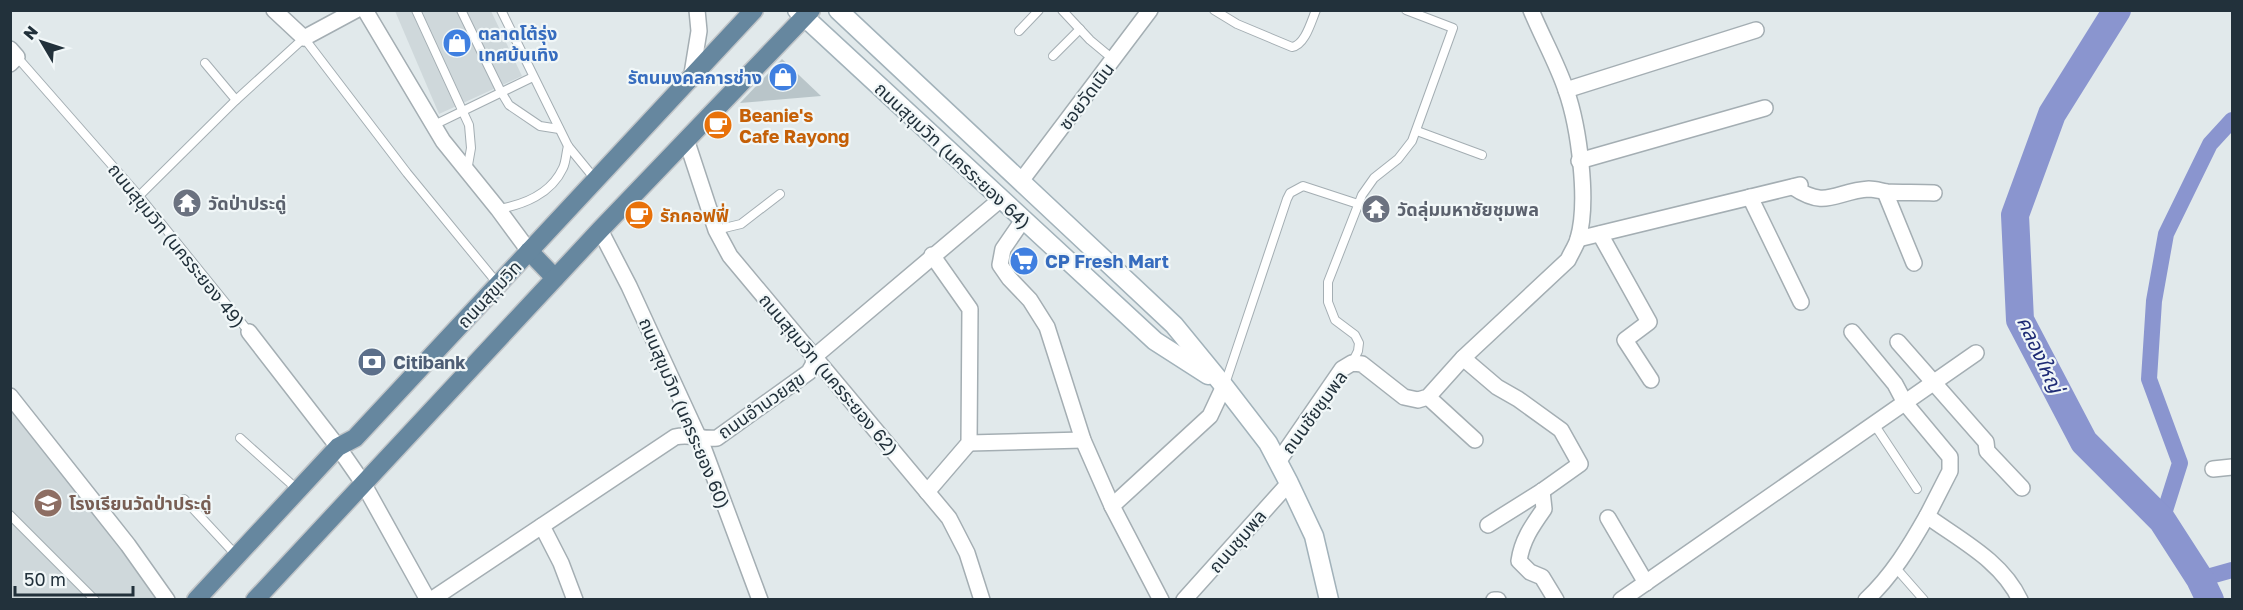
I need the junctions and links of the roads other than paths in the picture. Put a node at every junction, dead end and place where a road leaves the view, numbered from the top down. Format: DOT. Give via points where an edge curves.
graph roads {
  1 [pos="274,10"];
  2 [pos="356,10"];
  3 [pos="365,10"];
  4 [pos="416,10"];
  5 [pos="461,10"];
  6 [pos="501,10"];
  7 [pos="697,10"];
  8 [pos="754,10"];
  9 [pos="838,10"];
  10 [pos="1039,10"];
  11 [pos="1062,10"];
  12 [pos="1150,10"];
  13 [pos="1214,10"];
  14 [pos="1316,10"];
  15 [pos="1406,10"];
  16 [pos="1531,10"];
  17 [pos="804,13"];
  18 [pos="1080,29"];
  19 [pos="1756,30"];
  20 [pos="1019,31"];
  21 [pos="304,38"];
  22 [pos="13,56"];
  23 [pos="1053,56"];
  24 [pos="1114,60"];
  25 [pos="205,63"];
  26 [pos="533,77"];
  27 [pos="691,80"];
  28 [pos="1566,90"];
  29 [pos="236,100"];
  30 [pos="1765,108"];
  31 [pos="434,125"];
  32 [pos="560,129"];
  33 [pos="1417,131"];
  34 [pos="687,142"];
  35 [pos="568,146"];
  36 [pos="1482,155"];
  37 [pos="1579,161"];
  38 [pos="467,171"];
  39 [pos="595,180"];
  40 [pos="1021,181"];
  41 [pos="1885,192"];
  42 [pos="1934,193"];
  43 [pos="780,194"];
  44 [pos="139,196"];
  45 [pos="1750,197"];
  46 [pos="1001,199"];
  47 [pos="1358,204"];
  48 [pos="498,209"];
  49 [pos="1023,220"];
  50 [pos="600,230"];
  51 [pos="716,230"];
  52 [pos="1600,234"];
  53 [pos="1578,240"];
  54 [pos="529,251"];
  55 [pos="932,255"];
  56 [pos="1914,263"];
  57 [pos="555,278"];
  58 [pos="498,284"];
  59 [pos="1801,302"];
  60 [pos="249,332"];
  61 [pos="1852,332"];
  62 [pos="1898,342"];
  63 [pos="1977,352"];
  64 [pos="814,357"];
  65 [pos="1463,358"];
  66 [pos="1352,363"];
  67 [pos="1651,380"];
  68 [pos="1935,382"];
  69 [pos="1224,386"];
  70 [pos="10,396"];
  71 [pos="1428,397"];
  72 [pos="1905,403"];
  73 [pos="1874,424"];
  74 [pos="698,436"];
  75 [pos="240,438"];
  76 [pos="1083,440"];
  77 [pos="1475,440"];
  78 [pos="969,443"];
  79 [pos="338,447"];
  80 [pos="1278,462"];
  81 [pos="2232,467"];
  82 [pos="2213,469"];
  83 [pos="363,483"];
  84 [pos="1289,483"];
  85 [pos="2022,488"];
  86 [pos="1917,489"];
  87 [pos="299,491"];
  88 [pos="1542,491"];
  89 [pos="927,492"];
  90 [pos="184,499"];
  91 [pos="1112,506"];
  92 [pos="10,515"];
  93 [pos="1927,516"];
  94 [pos="1608,518"];
  95 [pos="1488,525"];
  96 [pos="542,526"];
  97 [pos="237,556"];
  98 [pos="1895,567"];
  99 [pos="1646,583"];
  100 [pos="1187,598"];
  101 [pos="95,600"];
  102 [pos="167,600"];
  103 [pos="196,600"];
  104 [pos="255,600"];
  105 [pos="430,600"];
  106 [pos="575,600"];
  107 [pos="760,600"];
  108 [pos="982,600"];
  109 [pos="1161,600"];
  110 [pos="1329,600"];
  111 [pos="1556,600"];
  112 [pos="1621,600"];
  113 [pos="1866,600"];
  114 [pos="1924,600"];
  115 [pos="2020,600"];
  1 -- 21 [label="street"];
  2 -- 21 [label="street"];
  3 -- 31 [label="street"];
  4 -- 38 [label="lane" via="470,125"];
  5 -- 32 [label="lane" via="509,105 540,126"];
  6 -- 26 [label="lane"];
  7 -- 27 [label="street" via="699,31"];
  8 -- 27 [label="main road, ถนนสุขุมวิท"];
  9 -- 40 [label="street, ถนนสุขุมวิท (นครระยอง 64)"];
  10 -- 20 [label="lane"];
  11 -- 18 [label="lane"];
  12 -- 24 [label="street, ซอยวัดเนิน"];
  13 -- 14 [label="lane" via="1236,24 1292,47 1302,42"];
  15 -- 33 [label="lane" via="1453,28"];
  16 -- 28 [label="street"];
  17 -- 34 [label="main road, ถนนสุขุมวิท"];
  17 -- 46 [label="street, ถนนสุขุมวิท (นครระยอง 64)"];
  18 -- 23 [label="lane"];
  18 -- 24 [label="lane"];
  19 -- 28 [label="street"];
  21 -- 29 [label="lane"];
  21 -- 58 [label="lane"];
  22 -- 44 [label="lane, ถนนสุขุมวิท (นครระยอง 49)"];
  24 -- 40 [label="street, ซอยวัดเนิน"];
  25 -- 29 [label="lane"];
  26 -- 31 [label="lane"];
  26 -- 32 [label="lane"];
  27 -- 39 [label="main road, ถนนสุขุมวิท"];
  28 -- 37 [label="street"];
  29 -- 44 [label="lane"];
  30 -- 37 [label="street"];
  31 -- 38 [label="street"];
  32 -- 35 [label="lane"];
  33 -- 36 [label="lane"];
  33 -- 47 [label="lane" via="1406,152 1374,178"];
  34 -- 50 [label="main road, ถนนสุขุมวิท"];
  34 -- 51 [label="street, ถนนสุขุมวิท (นครระยอง 62)"];
  35 -- 39 [label="lane"];
  35 -- 48 [label="lane" via="563,169 551,185 533,199"];
  37 -- 53 [label="street" via="1583,183"];
  38 -- 48 [label="street"];
  39 -- 54 [label="main road, ถนนสุขุมวิท"];
  40 -- 69 [label="street, ถนนสุขุมวิท (นครระยอง 64)" via="1174,325"];
  41 -- 42 [label="street"];
  41 -- 45 [label="street" via="1855,190 1818,199 1804,194 1797,186"];
  41 -- 56 [label="street"];
  43 -- 51 [label="lane" via="741,224"];
  44 -- 60 [label="lane, ถนนสุขุมวิท (นครระยอง 49)"];
  45 -- 52 [label="street"];
  45 -- 59 [label="street"];
  46 -- 49 [label="street, ถนนสุขุมวิท (นครระยอง 64)"];
  46 -- 55 [label="street, ถนนอำนวยสุข"];
  47 -- 66 [label="lane" via="1328,282 1328,302 1335,320 1355,335 1359,343"];
  47 -- 69 [label="lane" via="1303,186 1290,193"];
  48 -- 54 [label="street"];
  49 -- 69 [label="street, ถนนสุขุมวิท (นครระยอง 64)" via="1155,341"];
  49 -- 76 [label="street" via="1003,249 1000,265 1047,327"];
  50 -- 57 [label="main road, ถนนสุขุมวิท"];
  50 -- 74 [label="street, ถนนสุขุมวิท (นครระยอง 60)"];
  51 -- 64 [label="street, ถนนสุขุมวิท (นครระยอง 62)" via="730,256"];
  52 -- 53 [label="street"];
  52 -- 67 [label="street" via="1649,322 1625,340"];
  53 -- 65 [label="street" via="1568,260"];
  54 -- 57 [label="main road"];
  54 -- 58 [label="main road, ถนนสุขุมวิท"];
  55 -- 64 [label="street, ถนนอำนวยสุข"];
  55 -- 78 [label="street" via="970,309"];
  57 -- 83 [label="main road, ถนนสุขุมวิท"];
  58 -- 79 [label="main road, ถนนสุขุมวิท" via="355,438"];
  60 -- 79 [label="street, ถนนสุขุมวิท (นครระยอง 49)"];
  61 -- 72 [label="street" via="1895,384"];
  62 -- 68 [label="street"];
  63 -- 68 [label="street"];
  64 -- 74 [label="street, ถนนอำนวยสุข" via="809,372 717,438"];
  64 -- 89 [label="street, ถนนสุขุมวิท (นครระยอง 62)"];
  65 -- 71 [label="street"];
  65 -- 88 [label="street" via="1497,387 1561,430 1580,464"];
  66 -- 71 [label="street" via="1362,364 1404,397"];
  66 -- 80 [label="street, ถนนชัยชุมพล" via="1342,369"];
  68 -- 72 [label="street"];
  68 -- 85 [label="street" via="1986,442 1987,451"];
  69 -- 80 [label="street, ถนนสุขุมวิท (นครระยอง 64)"];
  69 -- 91 [label="street" via="1210,416"];
  70 -- 102 [label="street"];
  71 -- 77 [label="street"];
  72 -- 73 [label="street"];
  72 -- 93 [label="street" via="1950,457 1950,471"];
  73 -- 86 [label="lane"];
  73 -- 99 [label="street"];
  74 -- 96 [label="street, ถนนอำนวยสุข" via="675,437"];
  74 -- 107 [label="street, ถนนสุขุมวิท (นครระยอง 60)"];
  75 -- 87 [label="lane"];
  76 -- 78 [label="street"];
  76 -- 91 [label="street"];
  78 -- 89 [label="street"];
  79 -- 83 [label="street, ถนนสุขุมวิท (นครระยอง 49)"];
  79 -- 87 [label="main road, ถนนสุขุมวิท"];
  80 -- 84 [label="street, ถนนสุขุมวิท (นครระยอง 64)"];
  81 -- 82 [label="street"];
  83 -- 104 [label="main road, ถนนสุขุมวิท"];
  83 -- 105 [label="street, ถนนสุขุมวิท (นครระยอง 49)"];
  84 -- 100 [label="street, ถนนชุมพล"];
  84 -- 110 [label="street, ถนนสุขุมวิท (นครระยอง 64)" via="1314,536"];
  87 -- 97 [label="main road, ถนนสุขุมวิท"];
  88 -- 95 [label="street"];
  88 -- 111 [label="street" via="1544,509 1521,545 1519,561 1542,577"];
  89 -- 108 [label="street, ถนนสุขุมวิท (นครระยอง 62)" via="963,543"];
  90 -- 97 [label="lane"];
  91 -- 109 [label="street"];
  92 -- 101 [label="lane"];
  93 -- 98 [label="street"];
  93 -- 115 [label="street" via="2002,570"];
  94 -- 99 [label="street"];
  96 -- 105 [label="street, ถนนอำนวยสุข"];
  96 -- 106 [label="street"];
  97 -- 103 [label="main road, ถนนสุขุมวิท"];
  98 -- 113 [label="street"];
  98 -- 114 [label="lane"];
  99 -- 112 [label="street"];
}
